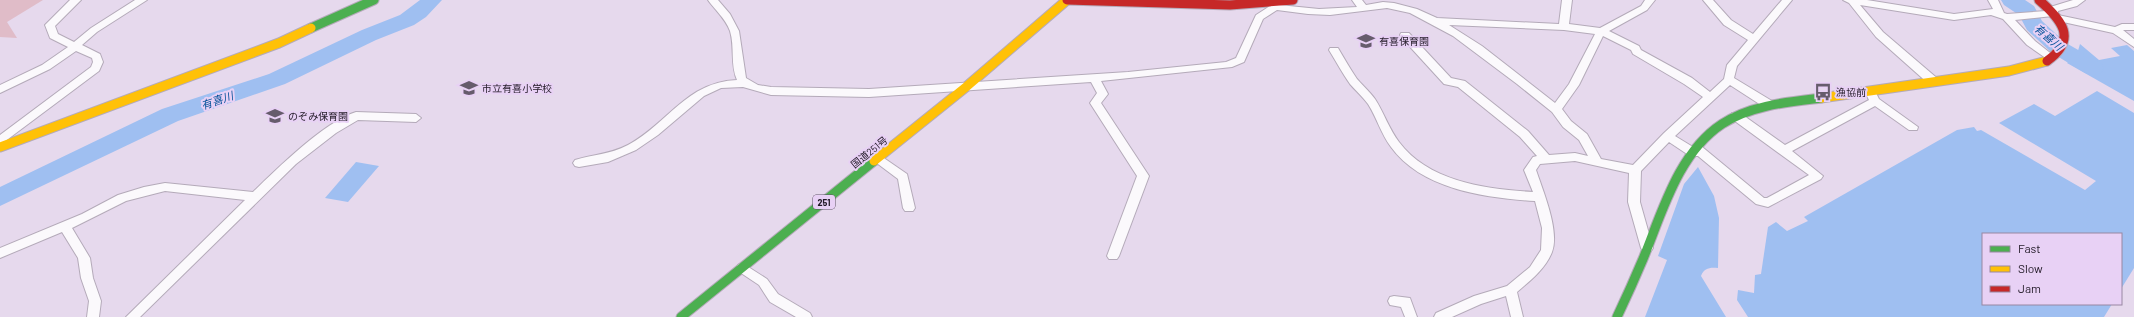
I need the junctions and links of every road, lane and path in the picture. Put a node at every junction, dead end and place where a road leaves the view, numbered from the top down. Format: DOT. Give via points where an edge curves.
graph roads {
  1 [pos="76,0"];
  2 [pos="142,0"];
  3 [pos="374,0"];
  4 [pos="713,0"];
  5 [pos="1067,0"];
  6 [pos="1293,0"];
  7 [pos="1356,0"];
  8 [pos="1567,0"];
  9 [pos="1650,0"];
  10 [pos="1708,0"];
  11 [pos="1787,0"];
  12 [pos="1850,0"];
  13 [pos="1993,0"];
  14 [pos="2039,0"];
  15 [pos="2080,0"];
  16 [pos="1274,5"];
  17 [pos="1364,8"];
  18 [pos="2003,16"];
  19 [pos="2054,16"];
  20 [pos="1435,21"];
  21 [pos="1564,26"];
  22 [pos="2134,27"];
  23 [pos="1601,31"];
  24 [pos="2119,32"];
  25 [pos="1405,35"];
  26 [pos="1754,38"];
  27 [pos="2134,40"];
  28 [pos="2134,44"];
  29 [pos="75,46"];
  30 [pos="1334,50"];
  31 [pos="2052,57"];
  32 [pos="1094,78"];
  33 [pos="1729,80"];
  34 [pos="1934,82"];
  35 [pos="744,83"];
  36 [pos="966,87"];
  37 [pos="0,89"];
  38 [pos="1872,97"];
  39 [pos="1710,98"];
  40 [pos="1768,104"];
  41 [pos="1556,109"];
  42 [pos="1736,116"];
  43 [pos="416,118"];
  44 [pos="1913,128"];
  45 [pos="1668,136"];
  46 [pos="0,141"];
  47 [pos="0,147"];
  48 [pos="1784,150"];
  49 [pos="1696,151"];
  50 [pos="878,158"];
  51 [pos="1545,158"];
  52 [pos="1596,160"];
  53 [pos="579,163"];
  54 [pos="1634,170"];
  55 [pos="257,197"];
  56 [pos="1540,197"];
  57 [pos="909,208"];
  58 [pos="64,226"];
  59 [pos="1647,248"];
  60 [pos="0,253"];
  61 [pos="1113,256"];
  62 [pos="742,268"];
  63 [pos="1511,290"];
  64 [pos="1394,301"];
  65 [pos="93,317"];
  66 [pos="132,317"];
  67 [pos="681,317"];
  68 [pos="806,317"];
  69 [pos="1411,317"];
  70 [pos="1440,317"];
  71 [pos="1517,317"];
  72 [pos="1617,317"];
  1 -- 29 [label="street" via="50,25 54,36"];
  2 -- 29 [label="street" via="94,30"];
  3 -- 47 [label="main road" via="279,43"];
  4 -- 35 [label="street" via="727,15 736,36 739,76"];
  5 -- 16 [label="main road"];
  5 -- 36 [label="main road, 国道251号 / 251"];
  6 -- 16 [label="main road"];
  7 -- 17 [label="street"];
  8 -- 21 [label="street"];
  9 -- 23 [label="street" via="1644,8"];
  10 -- 26 [label="street" via="1728,25"];
  11 -- 26 [label="street"];
  12 -- 18 [label="street" via="1954,17 1992,12"];
  12 -- 34 [label="street" via="1883,38"];
  13 -- 18 [label="street"];
  14 -- 19 [label="main road"];
  15 -- 19 [label="street"];
  16 -- 17 [label="street" via="1314,12 1340,12"];
  16 -- 32 [label="street" via="1259,17 1240,60 1228,65"];
  17 -- 20 [label="street" via="1394,6"];
  18 -- 19 [label="street"];
  18 -- 31 [label="street" via="2031,43"];
  19 -- 24 [label="street"];
  19 -- 31 [label="main road" via="2066,34 2065,43"];
  20 -- 21 [label="street"];
  20 -- 41 [label="street"];
  21 -- 23 [label="street"];
  22 -- 24 [label="street" via="2122,27"];
  23 -- 39 [label="street" via="1635,48 1637,52 1688,81"];
  23 -- 41 [label="street" via="1574,85"];
  24 -- 27 [label="street"];
  24 -- 28 [label="street"];
  25 -- 51 [label="street" via="1448,81 1461,84 1524,134"];
  26 -- 33 [label="street" via="1732,65"];
  29 -- 37 [label="street" via="46,67"];
  29 -- 46 [label="street" via="96,56 98,62 95,69"];
  30 -- 56 [label="street" via="1355,83 1368,97 1396,146 1414,164 1440,178 1473,188"];
  31 -- 34 [label="main road" via="2026,68"];
  32 -- 36 [label="street"];
  32 -- 61 [label="street" via="1104,94 1095,104 1143,176"];
  33 -- 39 [label="street"];
  33 -- 40 [label="street"];
  34 -- 38 [label="main road" via="1878,90"];
  35 -- 36 [label="street" via="757,89 772,91 869,93"];
  35 -- 53 [label="street" via="718,84 707,89 634,148 619,155"];
  36 -- 50 [label="main road, 国道251号 / 251"];
  38 -- 40 [label="main road"];
  38 -- 44 [label="street"];
  38 -- 48 [label="street"];
  39 -- 45 [label="street"];
  40 -- 42 [label="main road"];
  41 -- 52 [label="street" via="1567,124 1583,137"];
  42 -- 48 [label="street"];
  42 -- 49 [label="main road" via="1708,136"];
  43 -- 55 [label="street" via="356,116 332,130 292,161"];
  45 -- 49 [label="street"];
  45 -- 54 [label="street"];
  48 -- 49 [label="street" via="1817,176 1768,203 1760,201"];
  49 -- 59 [label="main road" via="1676,182"];
  50 -- 57 [label="street" via="903,177"];
  50 -- 62 [label="main road, 国道251号 / 251"];
  51 -- 52 [label="street" via="1575,157"];
  51 -- 56 [label="street" via="1537,160 1530,170"];
  52 -- 54 [label="street"];
  54 -- 59 [label="street" via="1634,202"];
  55 -- 58 [label="street" via="165,187 122,198"];
  55 -- 66 [label="street"];
  56 -- 63 [label="street" via="1548,228 1547,251 1534,270"];
  58 -- 60 [label="street"];
  58 -- 65 [label="street" via="84,258 87,278 95,301"];
  59 -- 72 [label="main road"];
  62 -- 67 [label="main road, 国道251号 / 251"];
  62 -- 68 [label="street" via="763,282 774,298"];
  63 -- 70 [label="street" via="1478,300"];
  63 -- 71 [label="street"];
  64 -- 69 [label="street" via="1406,302"];
}
